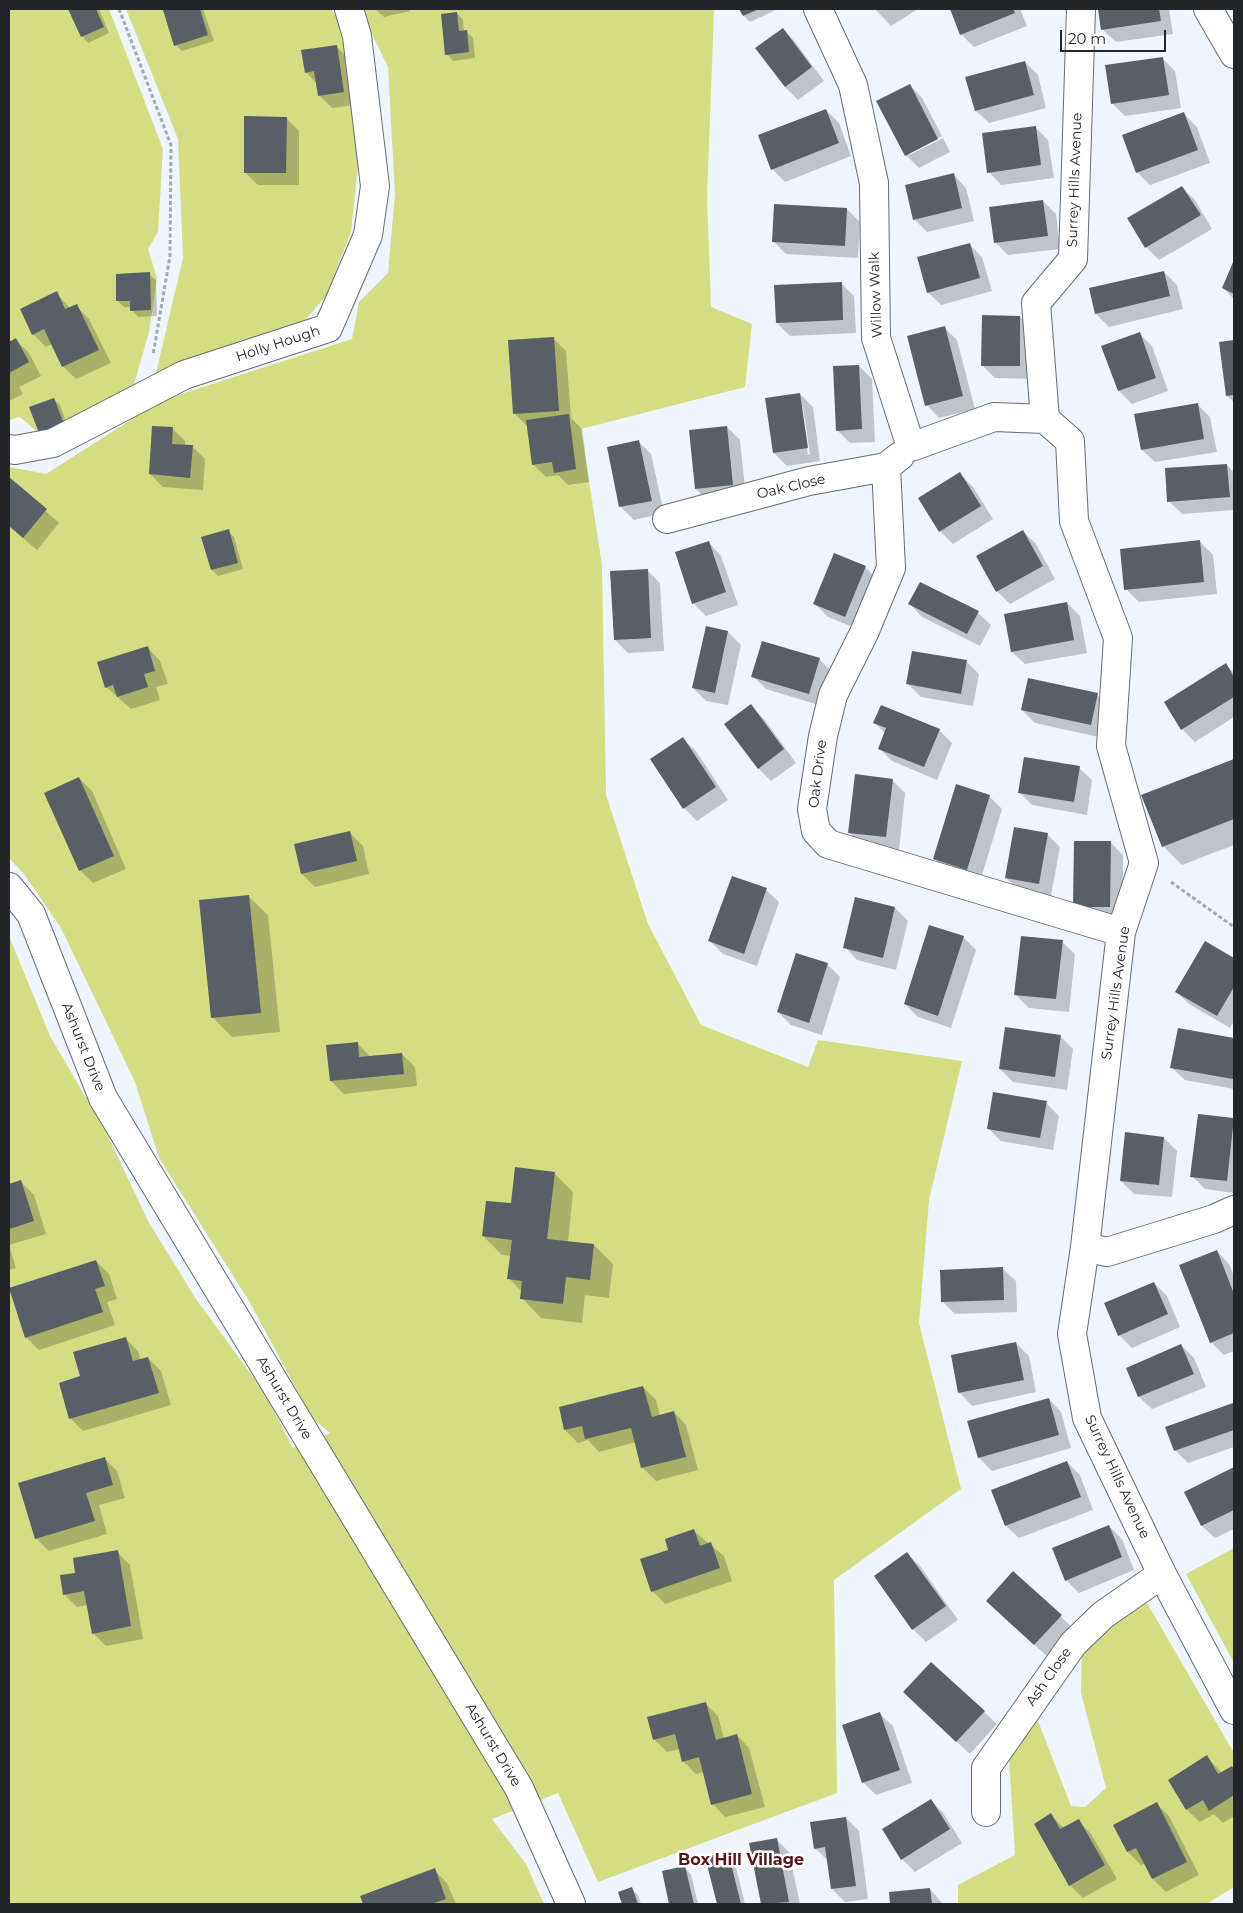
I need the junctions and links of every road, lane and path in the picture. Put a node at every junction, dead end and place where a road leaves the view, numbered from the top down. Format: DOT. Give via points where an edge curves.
graph roads {
  1 [pos="119,9"];
  2 [pos="349,9"];
  3 [pos="818,9"];
  4 [pos="1081,9"];
  5 [pos="1208,9"];
  6 [pos="1234,54"];
  7 [pos="136,400"];
  8 [pos="1045,419"];
  9 [pos="911,447"];
  10 [pos="9,449"];
  11 [pos="886,467"];
  12 [pos="667,519"];
  13 [pos="1144,863"];
  14 [pos="9,887"];
  15 [pos="1234,927"];
  16 [pos="1121,932"];
  17 [pos="1234,1210"];
  18 [pos="1085,1247"];
  19 [pos="1162,1574"];
  20 [pos="1234,1710"];
  21 [pos="986,1812"];
  22 [pos="571,1904"];
  1 -- 7 [label="path" via="170,146 170,256 155,351"];
  2 -- 7 [label="street, Holly Hough" via="357,36 375,186 368,235 328,328 184,375"];
  3 -- 9 [label="street, Willow Walk" via="853,85 863,130 874,183 876,338"];
  4 -- 8 [label="street, Surrey Hills Avenue" via="1072,259 1036,303"];
  5 -- 6 [label="street"];
  7 -- 10 [label="street, Holly Hough" via="53,443"];
  8 -- 9 [label="street" via="994,417"];
  8 -- 13 [label="street" via="1070,441 1074,521 1118,638 1112,746"];
  9 -- 11 [label="street, Oak Close"];
  11 -- 12 [label="street, Oak Close" via="809,482"];
  11 -- 16 [label="street, Oak Drive" via="891,568 833,695 812,809 816,831 828,844"];
  13 -- 15 [label="path"];
  13 -- 16 [label="street, Surrey Hills Avenue"];
  14 -- 22 [label="street, Ashurst Drive" via="31,914 103,1098 519,1788"];
  16 -- 18 [label="street, Surrey Hills Avenue"];
  17 -- 18 [label="street" via="1107,1252"];
  18 -- 19 [label="street, Surrey Hills Avenue" via="1072,1334 1087,1418"];
  19 -- 20 [label="street, Surrey Hills Avenue"];
  19 -- 21 [label="street, Ash Close" via="1102,1615 1073,1644 986,1768"];
}
